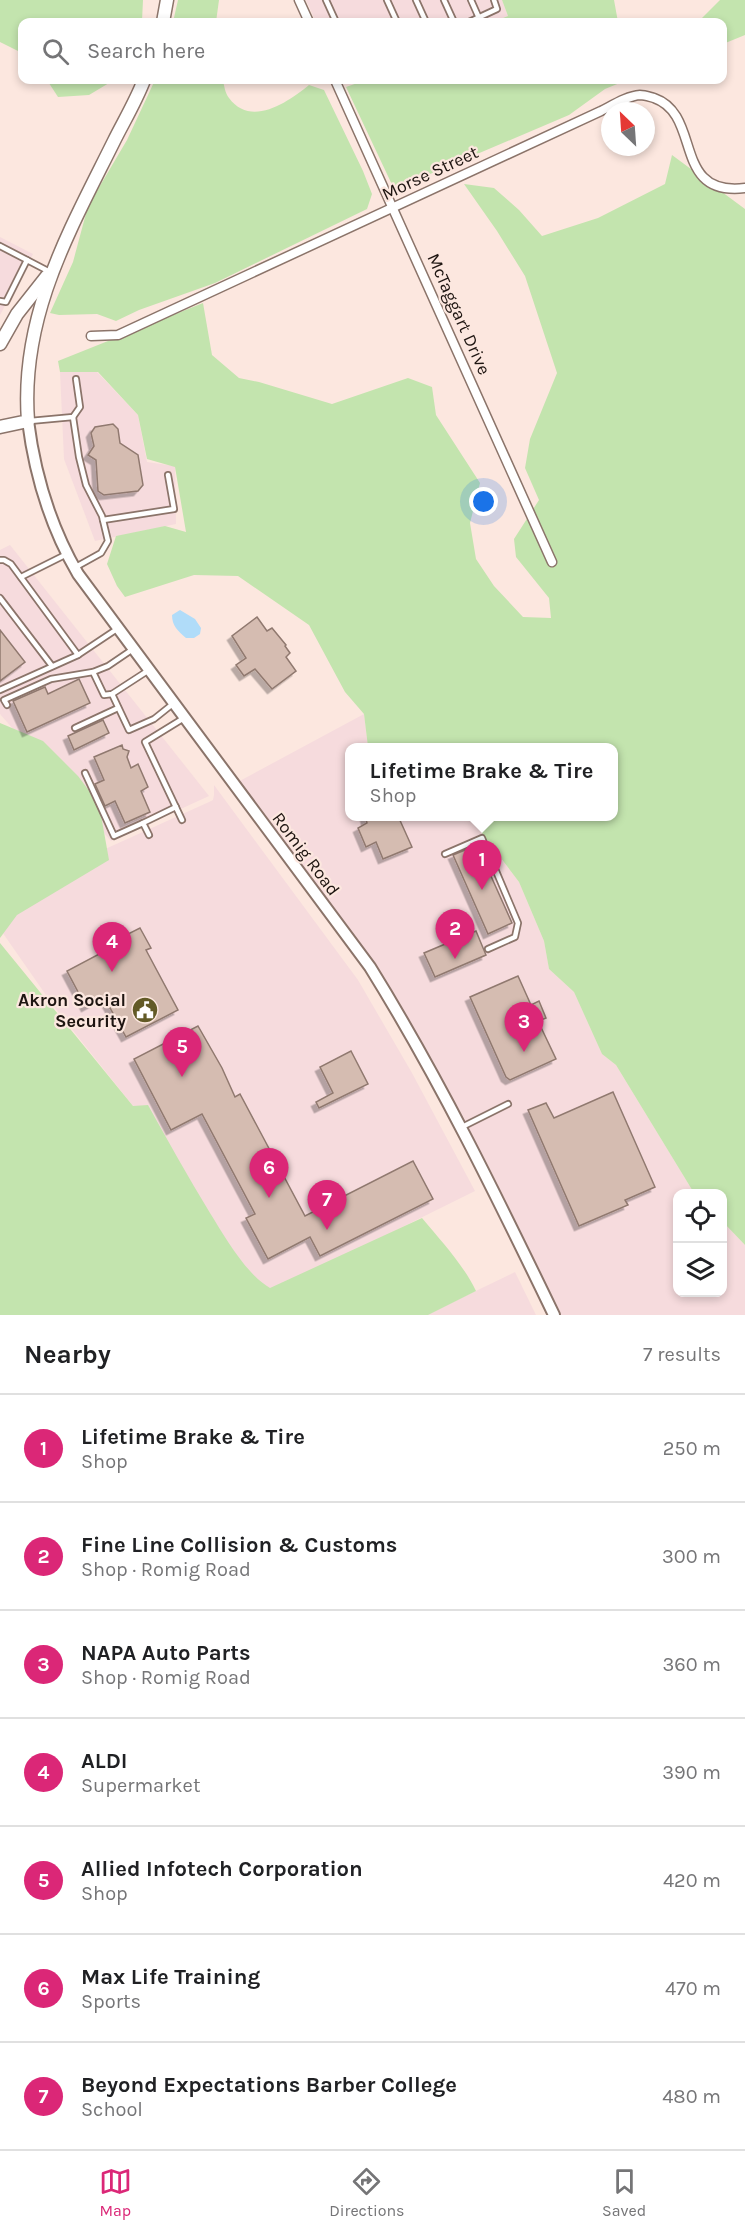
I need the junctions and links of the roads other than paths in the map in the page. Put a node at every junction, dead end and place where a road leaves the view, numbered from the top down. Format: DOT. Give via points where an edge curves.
graph roads {
  1 [pos="167,0"];
  2 [pos="299,0"];
  3 [pos="326,0"];
  4 [pos="387,0"];
  5 [pos="416,0"];
  6 [pos="444,0"];
  7 [pos="471,0"];
  8 [pos="494,0"];
  9 [pos="164,18"];
  10 [pos="307,18"];
  11 [pos="334,18"];
  12 [pos="395,18"];
  13 [pos="424,18"];
  14 [pos="452,18"];
  15 [pos="479,18"];
  16 [pos="142,84"];
  17 [pos="340,84"];
  18 [pos="745,188"];
  19 [pos="393,208"];
  20 [pos="0,246"];
  21 [pos="27,260"];
  22 [pos="51,270"];
  23 [pos="9,296"];
  24 [pos="0,301"];
  25 [pos="24,306"];
  26 [pos="4,326"];
  27 [pos="91,336"];
  28 [pos="0,344"];
  29 [pos="76,379"];
  30 [pos="73,417"];
  31 [pos="28,421"];
  32 [pos="0,427"];
  33 [pos="168,475"];
  34 [pos="103,520"];
  35 [pos="67,555"];
  36 [pos="0,560"];
  37 [pos="552,562"];
  38 [pos="74,568"];
  39 [pos="21,577"];
  40 [pos="0,598"];
  41 [pos="117,628"];
  42 [pos="133,649"];
  43 [pos="78,655"];
  44 [pos="52,666"];
  45 [pos="149,670"];
  46 [pos="93,672"];
  47 [pos="0,690"];
  48 [pos="112,694"];
  49 [pos="174,703"];
  50 [pos="7,705"];
  51 [pos="118,708"];
  52 [pos="184,718"];
  53 [pos="75,728"];
  54 [pos="85,773"];
  55 [pos="176,807"];
  56 [pos="182,820"];
  57 [pos="143,822"];
  58 [pos="149,836"];
  59 [pos="445,854"];
  60 [pos="488,949"];
  61 [pos="508,1104"];
  62 [pos="460,1128"];
  63 [pos="555,1315"];
  1 -- 9 [label="main road"];
  2 -- 10 [label="street"];
  3 -- 11 [label="lane"];
  4 -- 12 [label="lane"];
  5 -- 13 [label="lane"];
  6 -- 14 [label="lane"];
  7 -- 15 [label="lane"];
  8 -- 15 [label="lane" via="497,9"];
  16 -- 22 [label="main road"];
  17 -- 19 [label="street, McTaggart Drive"];
  18 -- 19 [label="street, Morse Street" via="715,186 704,178 693,163 671,111 658,100 639,95"];
  19 -- 27 [label="street, Morse Street" via="118,335"];
  19 -- 37 [label="street, McTaggart Drive"];
  20 -- 21 [label="lane"];
  21 -- 22 [label="lane"];
  21 -- 23 [label="lane"];
  22 -- 25 [label="main road"];
  22 -- 31 [label="main road" via="34,329 27,390"];
  23 -- 24 [label="lane" via="6,302"];
  23 -- 25 [label="lane"];
  25 -- 26 [label="main road"];
  26 -- 28 [label="main road"];
  29 -- 30 [label="lane" via="80,407"];
  30 -- 31 [label="lane"];
  30 -- 34 [label="lane" via="86,485"];
  31 -- 32 [label="main road"];
  31 -- 35 [label="street, Romig Road" via="46,507"];
  33 -- 34 [label="lane" via="174,509"];
  34 -- 38 [label="lane" via="108,541 105,548"];
  35 -- 38 [label="street, Romig Road"];
  35 -- 39 [label="lane"];
  36 -- 39 [label="lane" via="11,564"];
  38 -- 41 [label="street, Romig Road"];
  39 -- 43 [label="lane"];
  40 -- 44 [label="lane"];
  41 -- 42 [label="street, Romig Road"];
  41 -- 43 [label="lane"];
  42 -- 45 [label="street, Romig Road"];
  42 -- 46 [label="lane"];
  43 -- 44 [label="lane"];
  44 -- 47 [label="lane"];
  45 -- 48 [label="lane"];
  45 -- 49 [label="street, Romig Road"];
  46 -- 48 [label="lane" via="104,694"];
  46 -- 50 [label="lane" via="51,679 4,700"];
  48 -- 51 [label="lane"];
  49 -- 51 [label="lane" via="154,719 129,730"];
  49 -- 52 [label="street, Romig Road"];
  51 -- 53 [label="lane"];
  52 -- 55 [label="lane" via="145,742"];
  52 -- 62 [label="street, Romig Road" via="365,961 398,1012"];
  54 -- 57 [label="lane" via="114,836"];
  55 -- 56 [label="lane"];
  55 -- 57 [label="lane"];
  57 -- 58 [label="lane"];
  59 -- 60 [label="lane" via="482,838 518,923 515,937"];
  61 -- 62 [label="lane"];
  62 -- 63 [label="street, Romig Road"];
}
